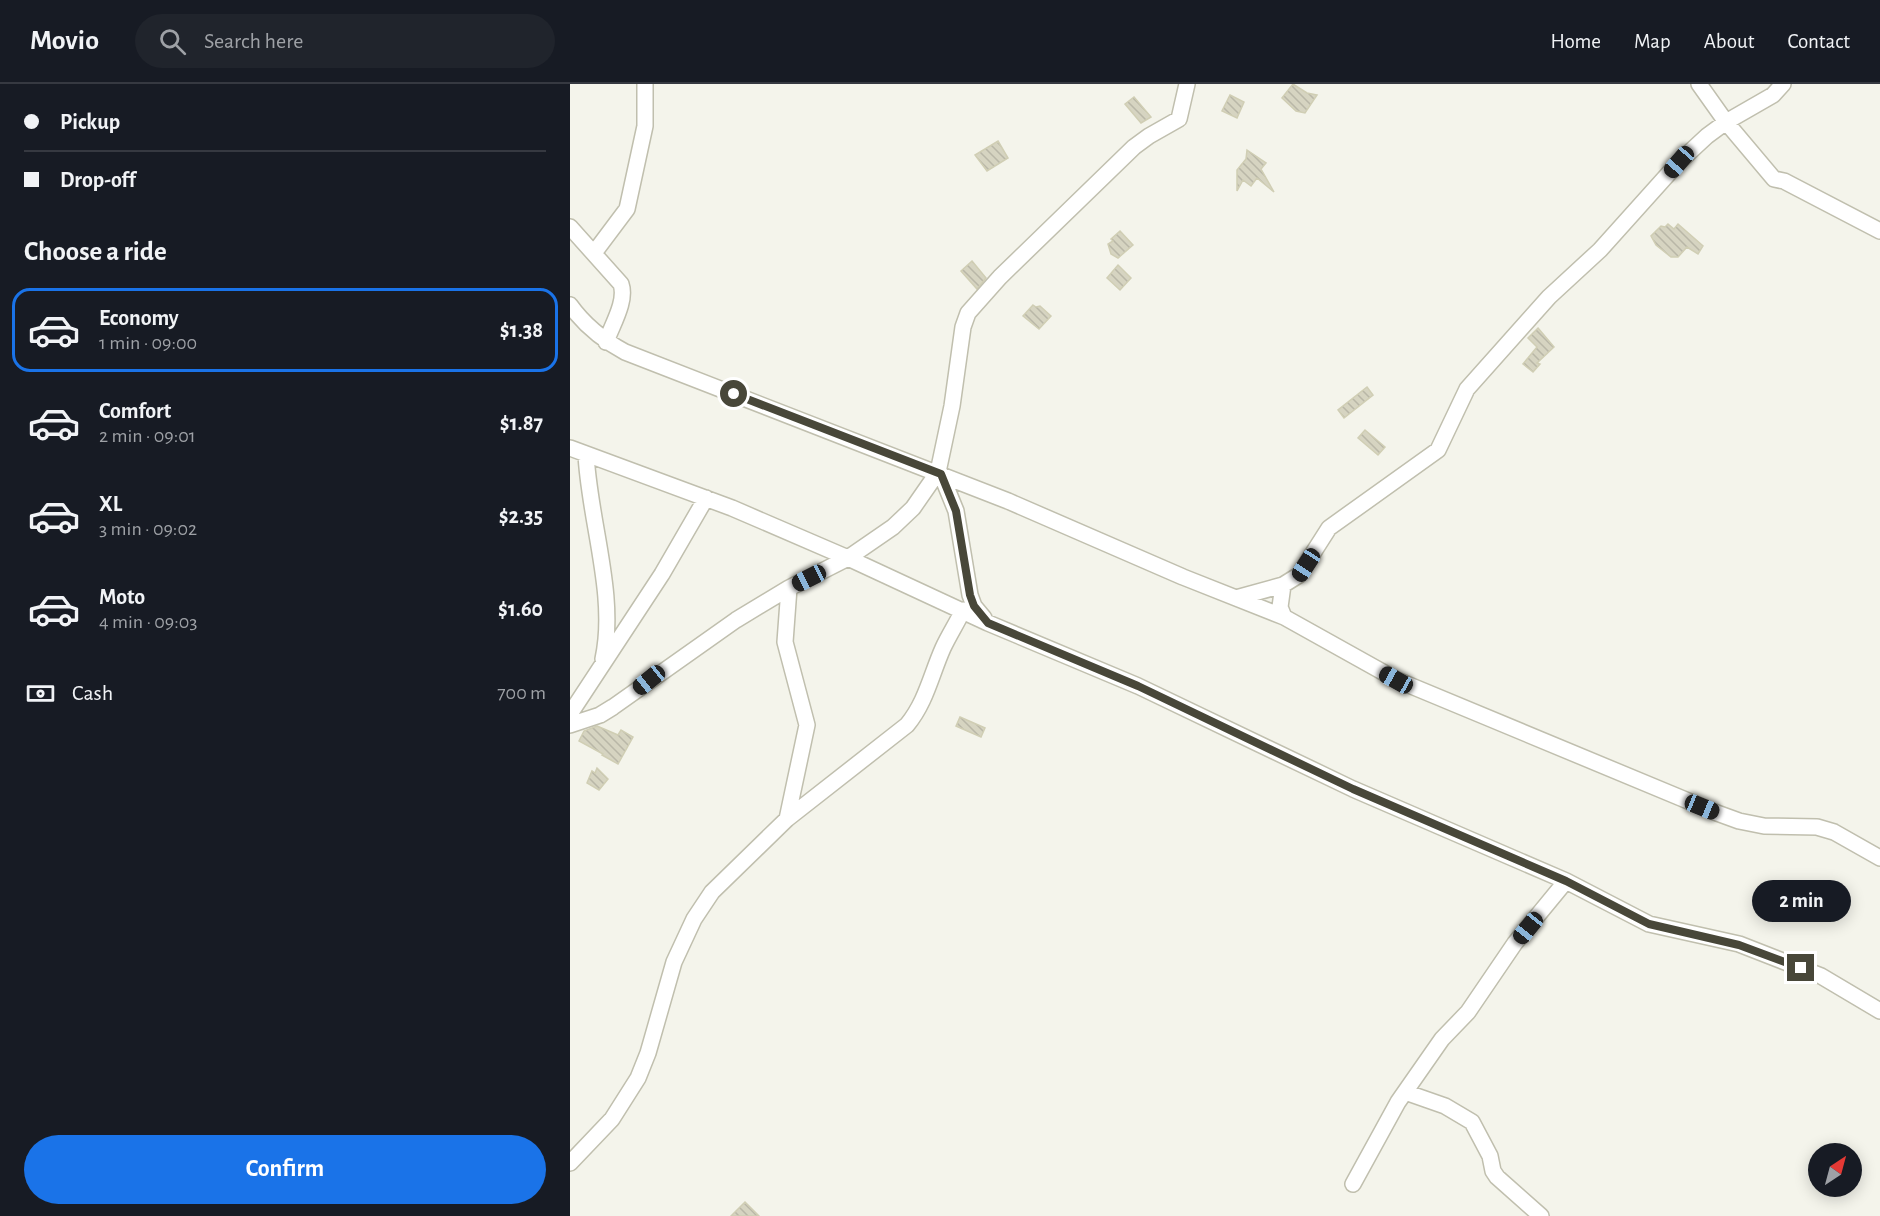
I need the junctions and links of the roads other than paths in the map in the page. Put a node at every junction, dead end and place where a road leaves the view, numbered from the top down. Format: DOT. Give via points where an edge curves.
graph roads {
  1 [pos="645,84"];
  2 [pos="1187,84"];
  3 [pos="1699,84"];
  4 [pos="1783,84"];
  5 [pos="1726,122"];
  6 [pos="570,227"];
  7 [pos="1880,231"];
  8 [pos="594,253"];
  9 [pos="570,305"];
  10 [pos="606,342"];
  11 [pos="570,448"];
  12 [pos="586,454"];
  13 [pos="940,473"];
  14 [pos="706,498"];
  15 [pos="848,558"];
  16 [pos="1283,585"];
  17 [pos="789,588"];
  18 [pos="1236,598"];
  19 [pos="963,610"];
  20 [pos="1284,618"];
  21 [pos="988,623"];
  22 [pos="602,667"];
  23 [pos="570,714"];
  24 [pos="570,725"];
  25 [pos="787,819"];
  26 [pos="1880,858"];
  27 [pos="1566,881"];
  28 [pos="1880,1011"];
  29 [pos="1405,1092"];
  30 [pos="570,1163"];
  31 [pos="1353,1184"];
  32 [pos="1541,1216"];
  1 -- 8 [label="street" via="645,126 627,209"];
  2 -- 13 [label="street" via="1179,119 1134,147 968,313"];
  3 -- 5 [label="street"];
  4 -- 5 [label="street" via="1773,95"];
  5 -- 7 [label="street" via="1774,179"];
  5 -- 16 [label="street" via="1679,162 1467,389 1438,450 1329,528 1299,575"];
  6 -- 8 [label="street"];
  8 -- 10 [label="street" via="624,292"];
  9 -- 10 [label="street"];
  10 -- 13 [label="street"];
  11 -- 12 [label="street"];
  12 -- 14 [label="street"];
  12 -- 22 [label="street" via="606,602"];
  13 -- 15 [label="street" via="905,517"];
  13 -- 18 [label="street"];
  13 -- 21 [label="street" via="956,511 970,595"];
  14 -- 15 [label="street"];
  14 -- 22 [label="street"];
  15 -- 17 [label="street"];
  15 -- 19 [label="street"];
  16 -- 18 [label="street"];
  16 -- 20 [label="street" via="1280,607"];
  17 -- 24 [label="street" via="736,620 613,707"];
  17 -- 25 [label="street" via="785,642 807,725"];
  18 -- 20 [label="street"];
  19 -- 21 [label="street"];
  19 -- 25 [label="street" via="914,717"];
  20 -- 26 [label="street" via="1396,680 1707,809 1764,826 1817,827 1834,832"];
  21 -- 27 [label="street" via="1138,686 1353,789"];
  22 -- 23 [label="street"];
  25 -- 30 [label="street" via="712,892 693,919 674,962 638,1078 612,1119"];
  27 -- 28 [label="street" via="1649,924 1739,945 1821,976"];
  27 -- 29 [label="street"];
  29 -- 31 [label="street"];
  29 -- 32 [label="street" via="1445,1106 1473,1122 1493,1171"];
}
